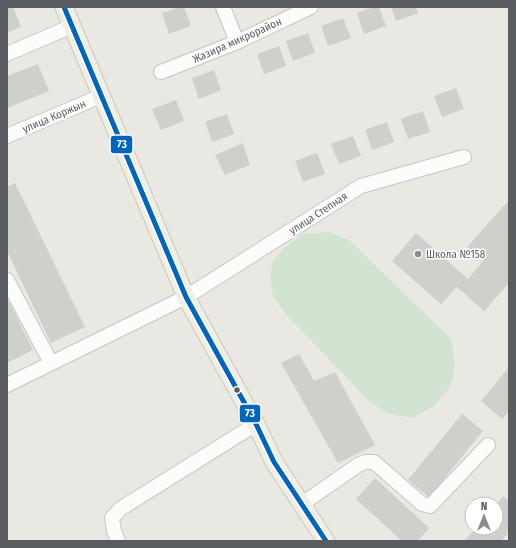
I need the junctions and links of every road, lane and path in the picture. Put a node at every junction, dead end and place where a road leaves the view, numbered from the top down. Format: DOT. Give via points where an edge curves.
graph roads {
  1 [pos="64,7"];
  2 [pos="223,7"];
  3 [pos="312,7"];
  4 [pos="72,26"];
  5 [pos="237,42"];
  6 [pos="7,54"];
  7 [pos="161,72"];
  8 [pos="101,96"];
  9 [pos="7,136"];
  10 [pos="464,157"];
  11 [pos="7,280"];
  12 [pos="186,297"];
  13 [pos="51,363"];
  14 [pos="7,385"];
  15 [pos="256,424"];
  16 [pos="488,445"];
  17 [pos="302,504"];
  18 [pos="118,541"];
  19 [pos="326,541"];
  1 -- 4 [label="main road"];
  2 -- 5 [label="street"];
  3 -- 5 [label="street, Жазира микрорайон"];
  4 -- 6 [label="street"];
  4 -- 8 [label="main road"];
  5 -- 7 [label="street, Жазира микрорайон"];
  8 -- 9 [label="street, улица Коржын"];
  8 -- 12 [label="main road"];
  10 -- 12 [label="street, улица Степная" via="360,186"];
  11 -- 13 [label="street"];
  12 -- 13 [label="street, улица Степная"];
  12 -- 15 [label="main road"];
  13 -- 14 [label="street, улица Степная"];
  15 -- 17 [label="main road" via="274,462"];
  15 -- 18 [label="street" via="120,509 112,518"];
  16 -- 17 [label="street" via="430,506 422,504 374,462 358,465"];
  17 -- 19 [label="main road"];
}
